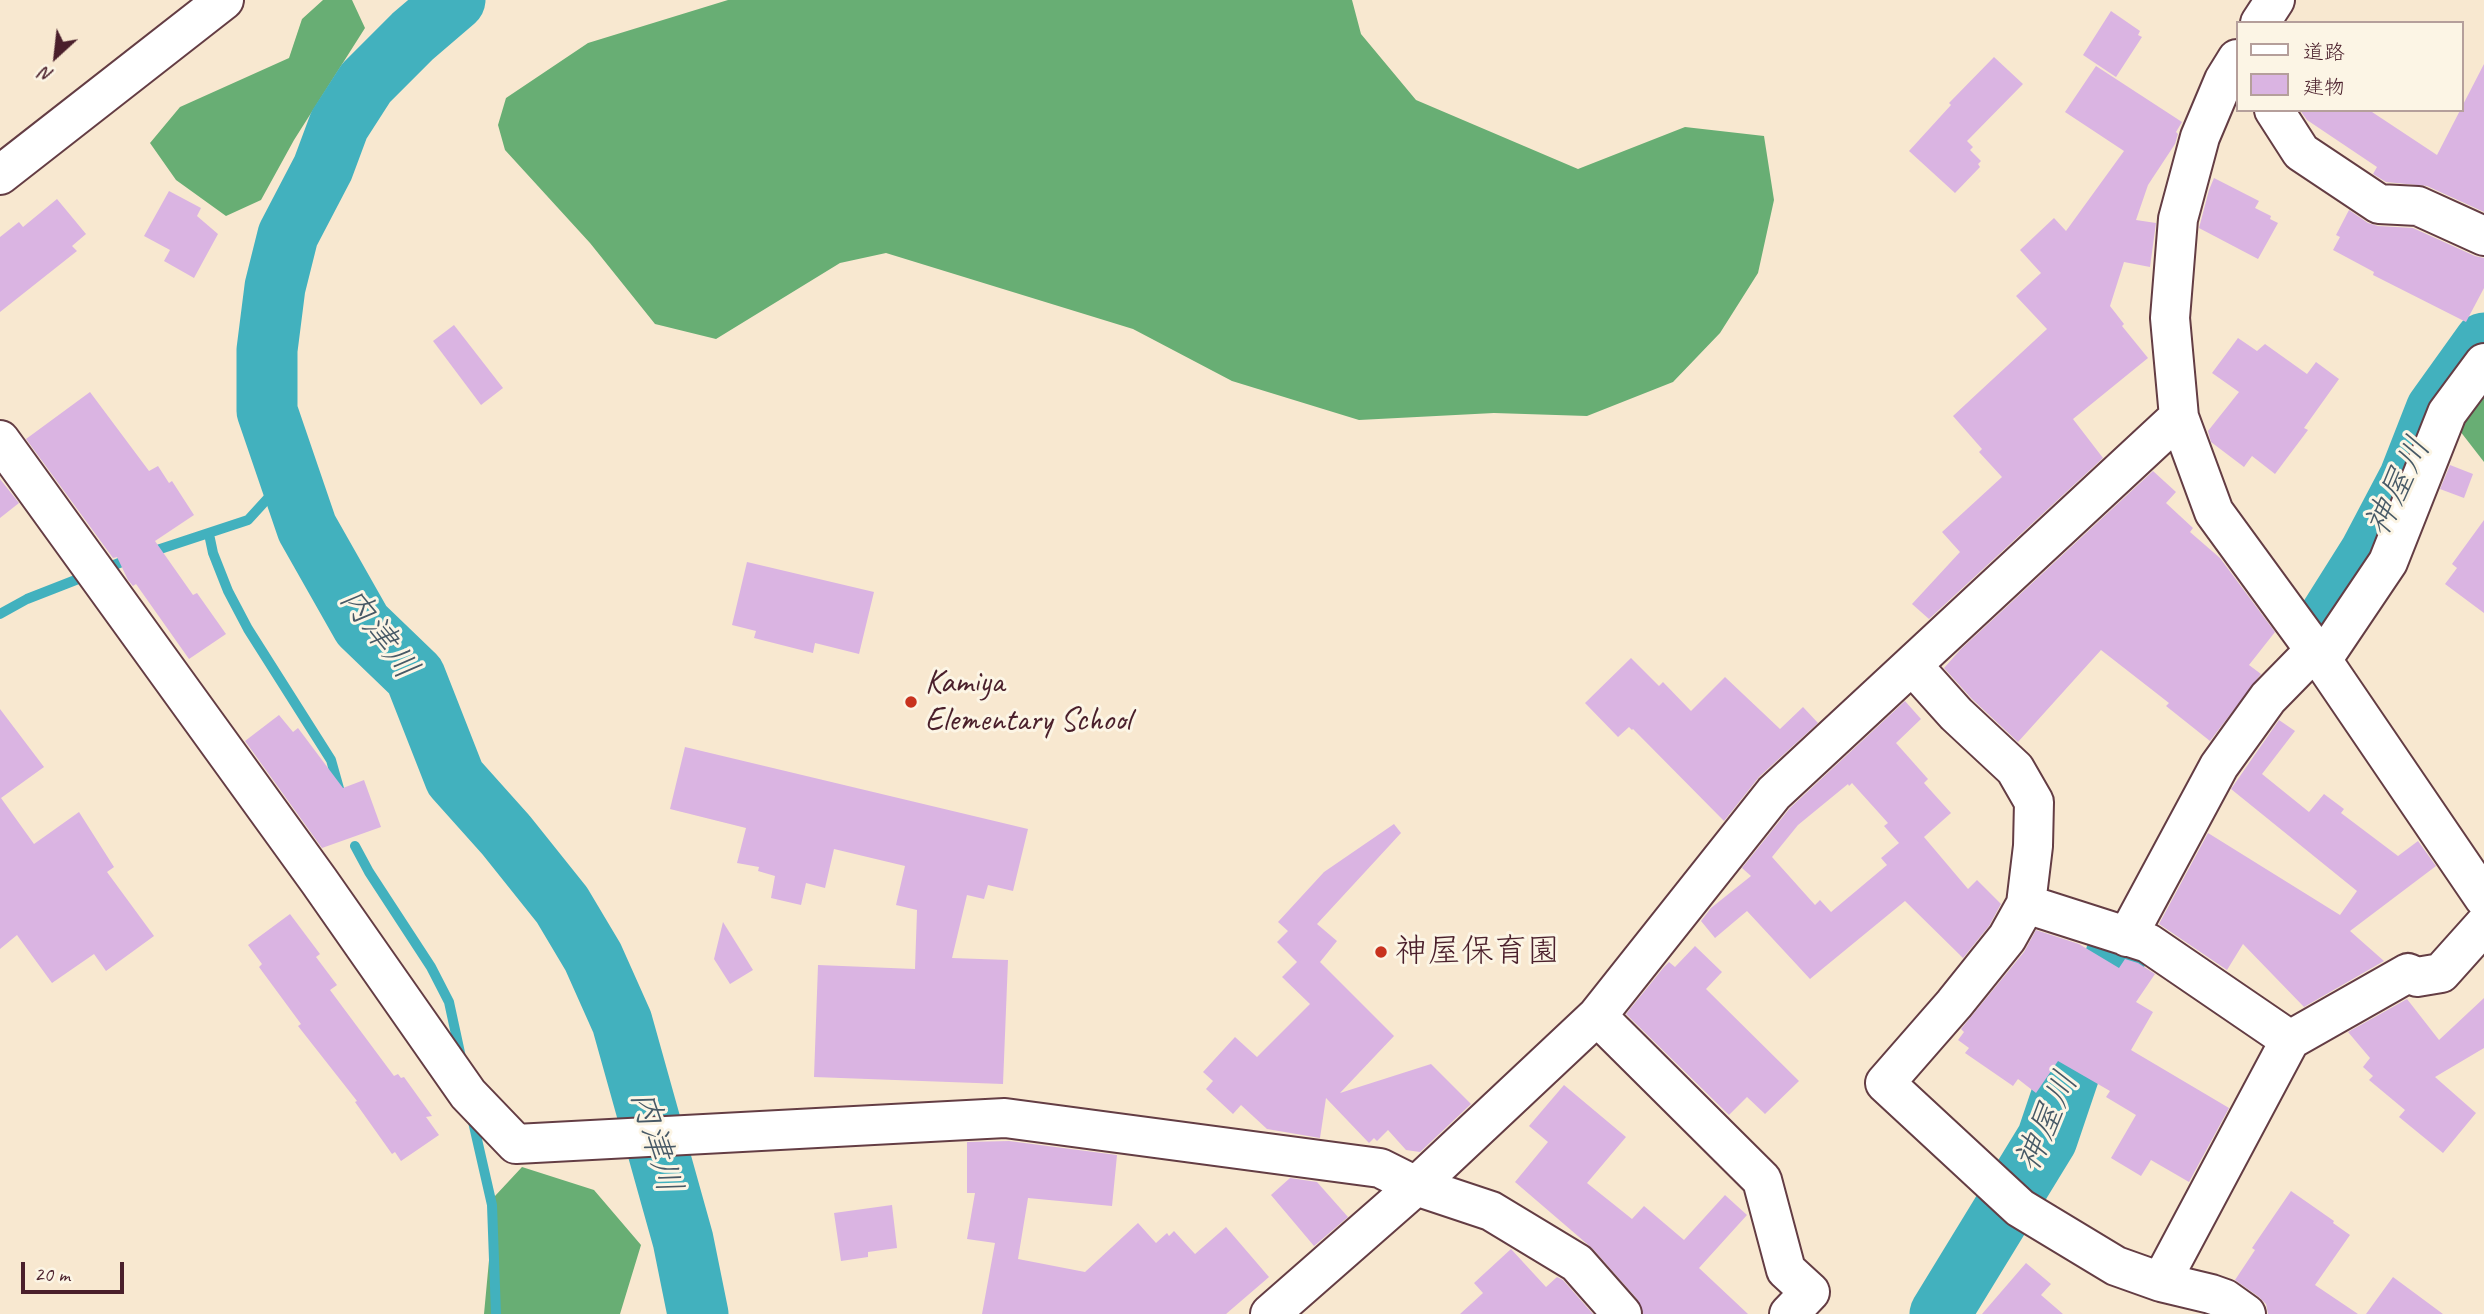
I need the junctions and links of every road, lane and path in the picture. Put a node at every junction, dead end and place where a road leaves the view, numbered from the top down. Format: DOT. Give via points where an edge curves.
graph roads {
  1 [pos="224,0"];
  2 [pos="2275,0"];
  3 [pos="2261,21"];
  4 [pos="2236,61"];
  5 [pos="2275,112"];
  6 [pos="0,175"];
  7 [pos="2484,236"];
  8 [pos="2484,363"];
  9 [pos="2179,417"];
  10 [pos="0,440"];
  11 [pos="2319,655"];
  12 [pos="1912,665"];
  13 [pos="2484,898"];
  14 [pos="2026,904"];
  15 [pos="2484,925"];
  16 [pos="2127,937"];
  17 [pos="1597,1016"];
  18 [pos="2290,1040"];
  19 [pos="1416,1186"];
  20 [pos="2161,1282"];
  21 [pos="1270,1314"];
  22 [pos="1622,1314"];
  23 [pos="1789,1314"];
  24 [pos="2246,1314"];
  1 -- 6 [label="street"];
  2 -- 3 [label="street"];
  4 -- 9 [label="street" via="2200,137 2178,219 2170,318"];
  5 -- 7 [label="street" via="2301,152 2379,204 2418,206"];
  8 -- 11 [label="street" via="2447,413 2388,562"];
  9 -- 11 [label="street" via="2214,512"];
  9 -- 12 [label="street"];
  10 -- 19 [label="street" via="468,1094 516,1144 1005,1118 1380,1168"];
  11 -- 13 [label="street"];
  11 -- 16 [label="street" via="2267,698 2219,766"];
  12 -- 14 [label="street" via="2015,769 2034,802"];
  12 -- 17 [label="street" via="1774,793"];
  14 -- 16 [label="street"];
  14 -- 20 [label="street" via="1999,947 1885,1083 2020,1208 2116,1266"];
  15 -- 18 [label="street" via="2441,973 2417,977 2408,973"];
  16 -- 18 [label="street" via="2148,943"];
  17 -- 19 [label="street"];
  17 -- 23 [label="street" via="1762,1180 1787,1270 1810,1292"];
  18 -- 20 [label="street"];
  19 -- 21 [label="street"];
  19 -- 22 [label="street" via="1491,1210 1577,1263"];
  20 -- 24 [label="street" via="2225,1299"];
}
